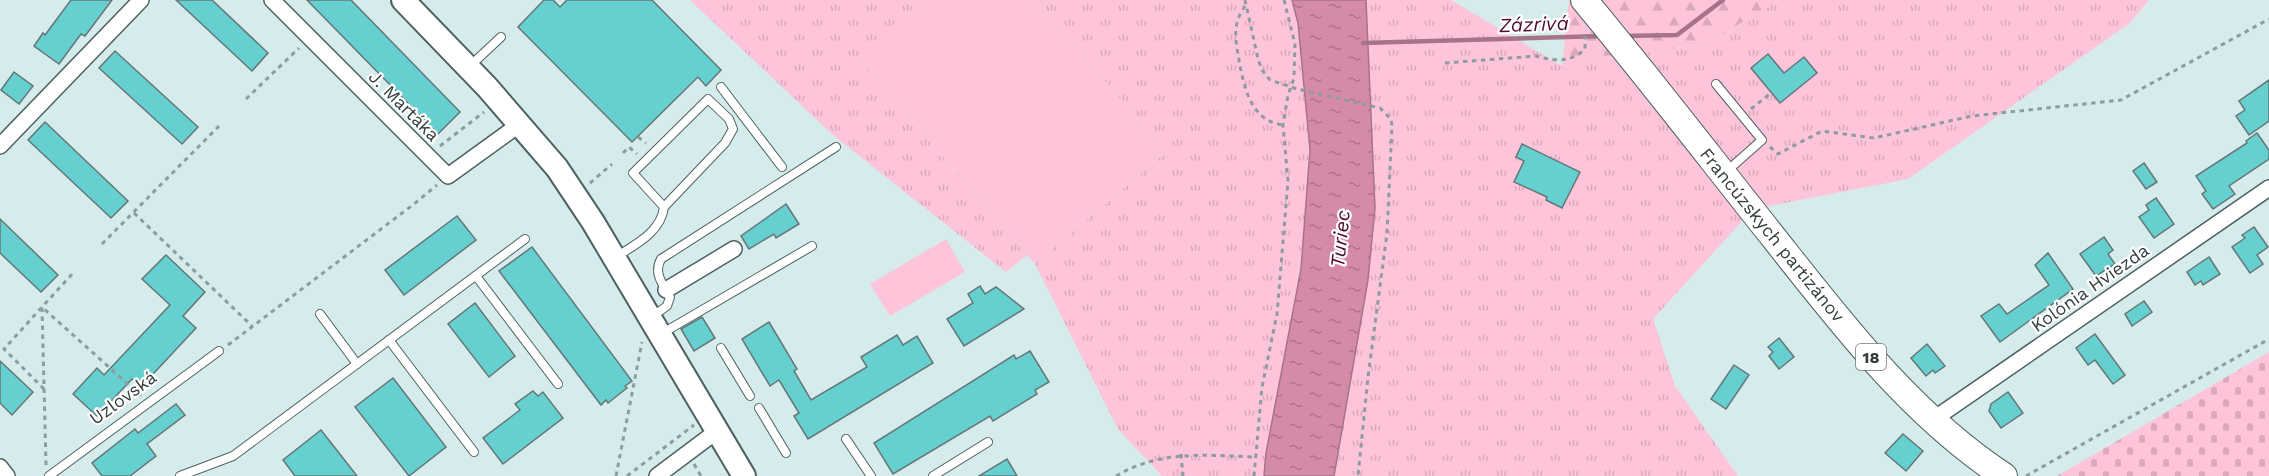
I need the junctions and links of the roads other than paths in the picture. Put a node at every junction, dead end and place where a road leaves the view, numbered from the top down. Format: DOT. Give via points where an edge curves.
graph roads {
  1 [pos="141,0"];
  2 [pos="272,0"];
  3 [pos="403,0"];
  4 [pos="1590,7"];
  5 [pos="501,37"];
  6 [pos="468,69"];
  7 [pos="1716,84"];
  8 [pos="721,87"];
  9 [pos="745,116"];
  10 [pos="520,124"];
  11 [pos="733,129"];
  12 [pos="0,146"];
  13 [pos="836,147"];
  14 [pos="782,167"];
  15 [pos="1724,174"];
  16 [pos="2269,188"];
  17 [pos="664,207"];
  18 [pos="525,239"];
  19 [pos="812,246"];
  20 [pos="734,249"];
  21 [pos="614,258"];
  22 [pos="476,276"];
  23 [pos="666,290"];
  24 [pos="320,314"];
  25 [pos="651,329"];
  26 [pos="389,340"];
  27 [pos="721,348"];
  28 [pos="219,351"];
  29 [pos="357,364"];
  30 [pos="558,384"];
  31 [pos="750,396"];
  32 [pos="759,408"];
  33 [pos="1934,419"];
  34 [pos="717,431"];
  35 [pos="846,439"];
  36 [pos="988,442"];
  37 [pos="474,452"];
  38 [pos="786,453"];
  39 [pos="0,467"];
  40 [pos="739,474"];
  41 [pos="7,476"];
  42 [pos="49,476"];
  43 [pos="180,476"];
  44 [pos="657,476"];
  45 [pos="871,476"];
  46 [pos="933,476"];
  47 [pos="2004,476"];
  1 -- 12 [label="street"];
  2 -- 10 [label="street, J. Martáka" via="448,176"];
  3 -- 6 [label="street"];
  4 -- 15 [label="main road, Francúzskych partizánov / 18"];
  5 -- 6 [label="lane"];
  6 -- 10 [label="street"];
  7 -- 15 [label="lane" via="1762,140"];
  8 -- 9 [label="lane"];
  9 -- 11 [label="lane"];
  9 -- 14 [label="lane"];
  10 -- 21 [label="street" via="557,168"];
  11 -- 17 [label="lane"];
  11 -- 17 [label="lane" via="729,119 708,99 633,173"];
  13 -- 23 [label="lane" via="661,259 658,273"];
  15 -- 33 [label="main road, Francúzskych partizánov / 18" via="1850,333"];
  16 -- 33 [label="street, Kolónia Hviezda"];
  17 -- 21 [label="lane" via="663,218 648,236"];
  18 -- 22 [label="lane"];
  19 -- 25 [label="lane"];
  20 -- 23 [label="street"];
  21 -- 25 [label="street"];
  22 -- 26 [label="lane"];
  22 -- 30 [label="lane"];
  23 -- 25 [label="lane" via="670,297 667,306"];
  24 -- 29 [label="lane"];
  25 -- 34 [label="street"];
  26 -- 29 [label="lane"];
  26 -- 37 [label="lane"];
  27 -- 31 [label="lane"];
  28 -- 42 [label="lane, Uzlovská"];
  29 -- 43 [label="lane" via="233,456"];
  32 -- 38 [label="lane"];
  33 -- 47 [label="main road, Francúzskych partizánov / 18"];
  34 -- 40 [label="street"];
  34 -- 44 [label="street"];
  35 -- 45 [label="lane"];
  36 -- 46 [label="lane"];
  39 -- 41 [label="street"];
}
